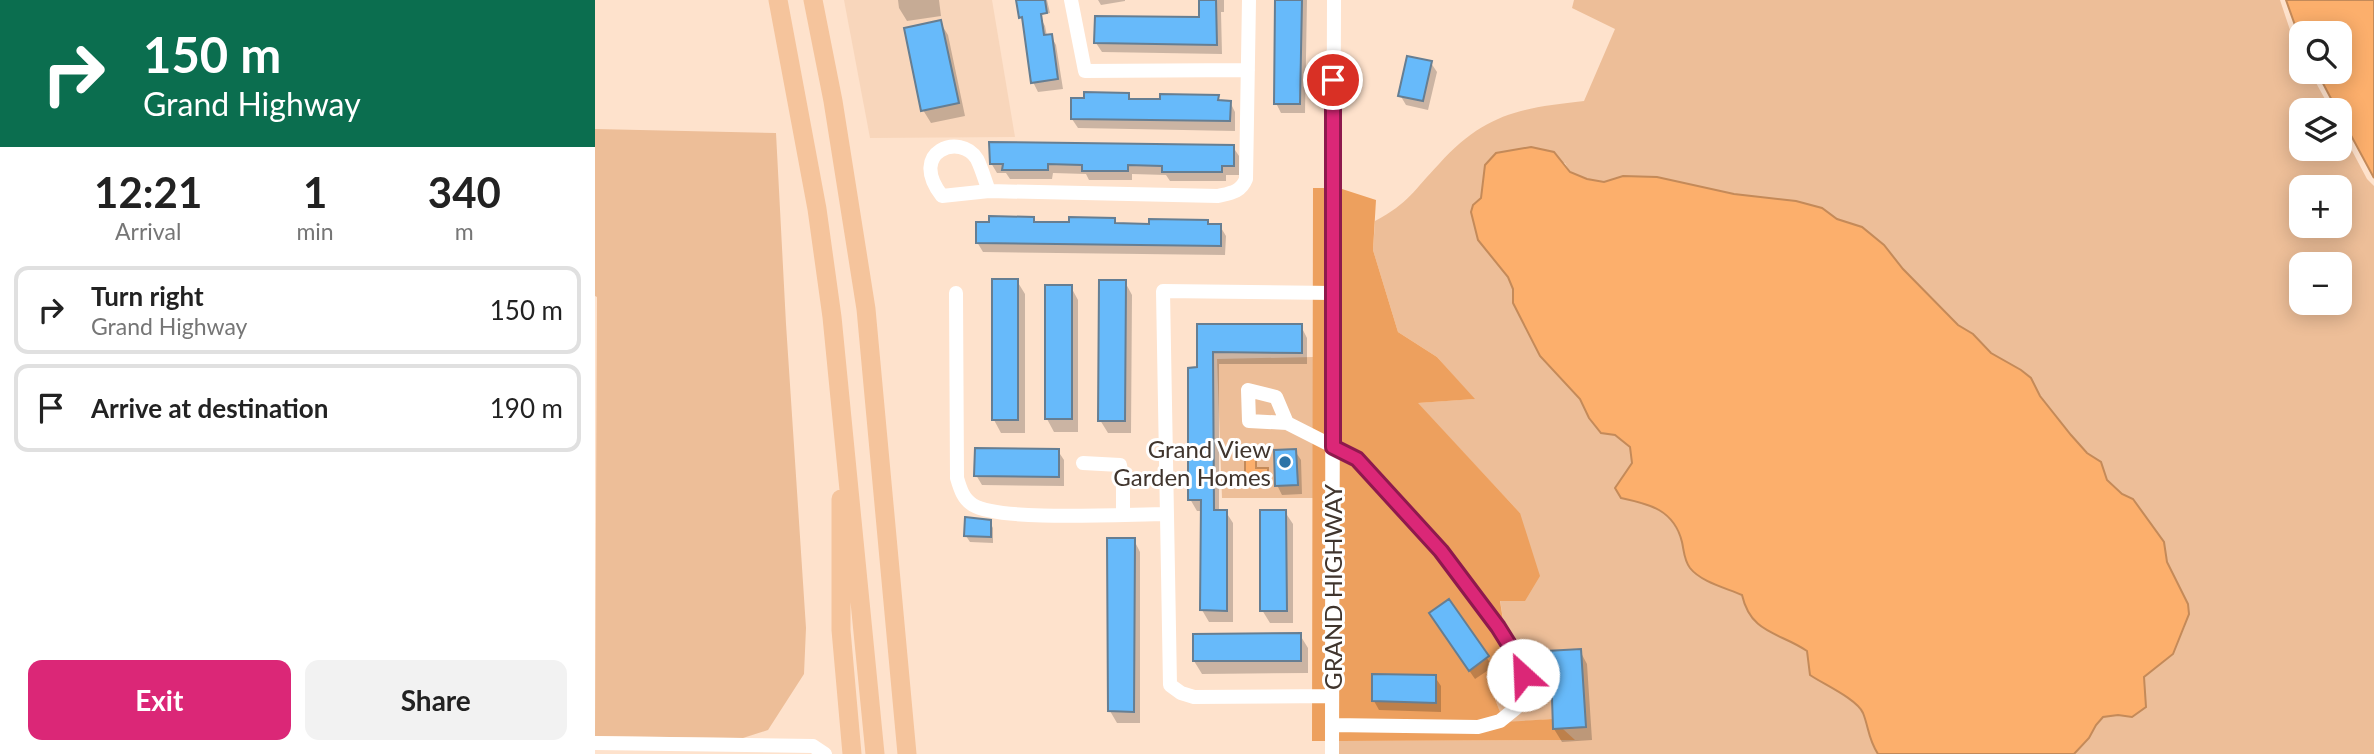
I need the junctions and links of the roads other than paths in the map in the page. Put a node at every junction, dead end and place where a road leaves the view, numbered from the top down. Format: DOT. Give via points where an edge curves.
graph roads {
  1 [pos="778,0"];
  2 [pos="813,0"];
  3 [pos="1071,0"];
  4 [pos="1249,0"];
  5 [pos="1333,0"];
  6 [pos="1248,70"];
  7 [pos="989,191"];
  8 [pos="956,293"];
  9 [pos="1333,293"];
  10 [pos="842,417"];
  11 [pos="1287,423"];
  12 [pos="1333,447"];
  13 [pos="1083,463"];
  14 [pos="1123,514"];
  15 [pos="1166,514"];
  16 [pos="900,676"];
  17 [pos="1332,696"];
  18 [pos="1332,724"];
  19 [pos="595,743"];
  20 [pos="825,754"];
  21 [pos="852,754"];
  22 [pos="875,754"];
  23 [pos="907,754"];
  24 [pos="915,754"];
  25 [pos="1332,754"];
  1 -- 10 [label="highway" via="817,209"];
  2 -- 16 [label="highway" via="866,309"];
  3 -- 6 [label="street" via="1085,71"];
  4 -- 6 [label="street"];
  5 -- 9 [label="street, GRAND HIGHWAY"];
  6 -- 7 [label="street" via="1246,179 1235,193"];
  7 -- 7 [label="street" via="941,196 929,168 933,156 944,148 961,147 976,157"];
  8 -- 14 [label="street" via="957,478 961,492 974,505 1010,515"];
  9 -- 12 [label="street, GRAND HIGHWAY"];
  9 -- 15 [label="street" via="1163,291"];
  10 -- 21 [label="highway" via="841,629"];
  10 -- 22 [label="highway"];
  11 -- 12 [label="street"];
  12 -- 17 [label="street, GRAND HIGHWAY"];
  12 -- 18 [label="street" via="1357,459 1441,551 1518,659 1523,675 1516,708 1500,721 1478,727"];
  13 -- 14 [label="street" via="1120,465"];
  14 -- 15 [label="street"];
  15 -- 17 [label="street" via="1170,685 1194,697"];
  16 -- 23 [label="highway"];
  16 -- 24 [label="highway"];
  17 -- 18 [label="street, GRAND HIGHWAY"];
  18 -- 25 [label="street, GRAND HIGHWAY"];
  19 -- 20 [label="street" via="813,746"];
}
